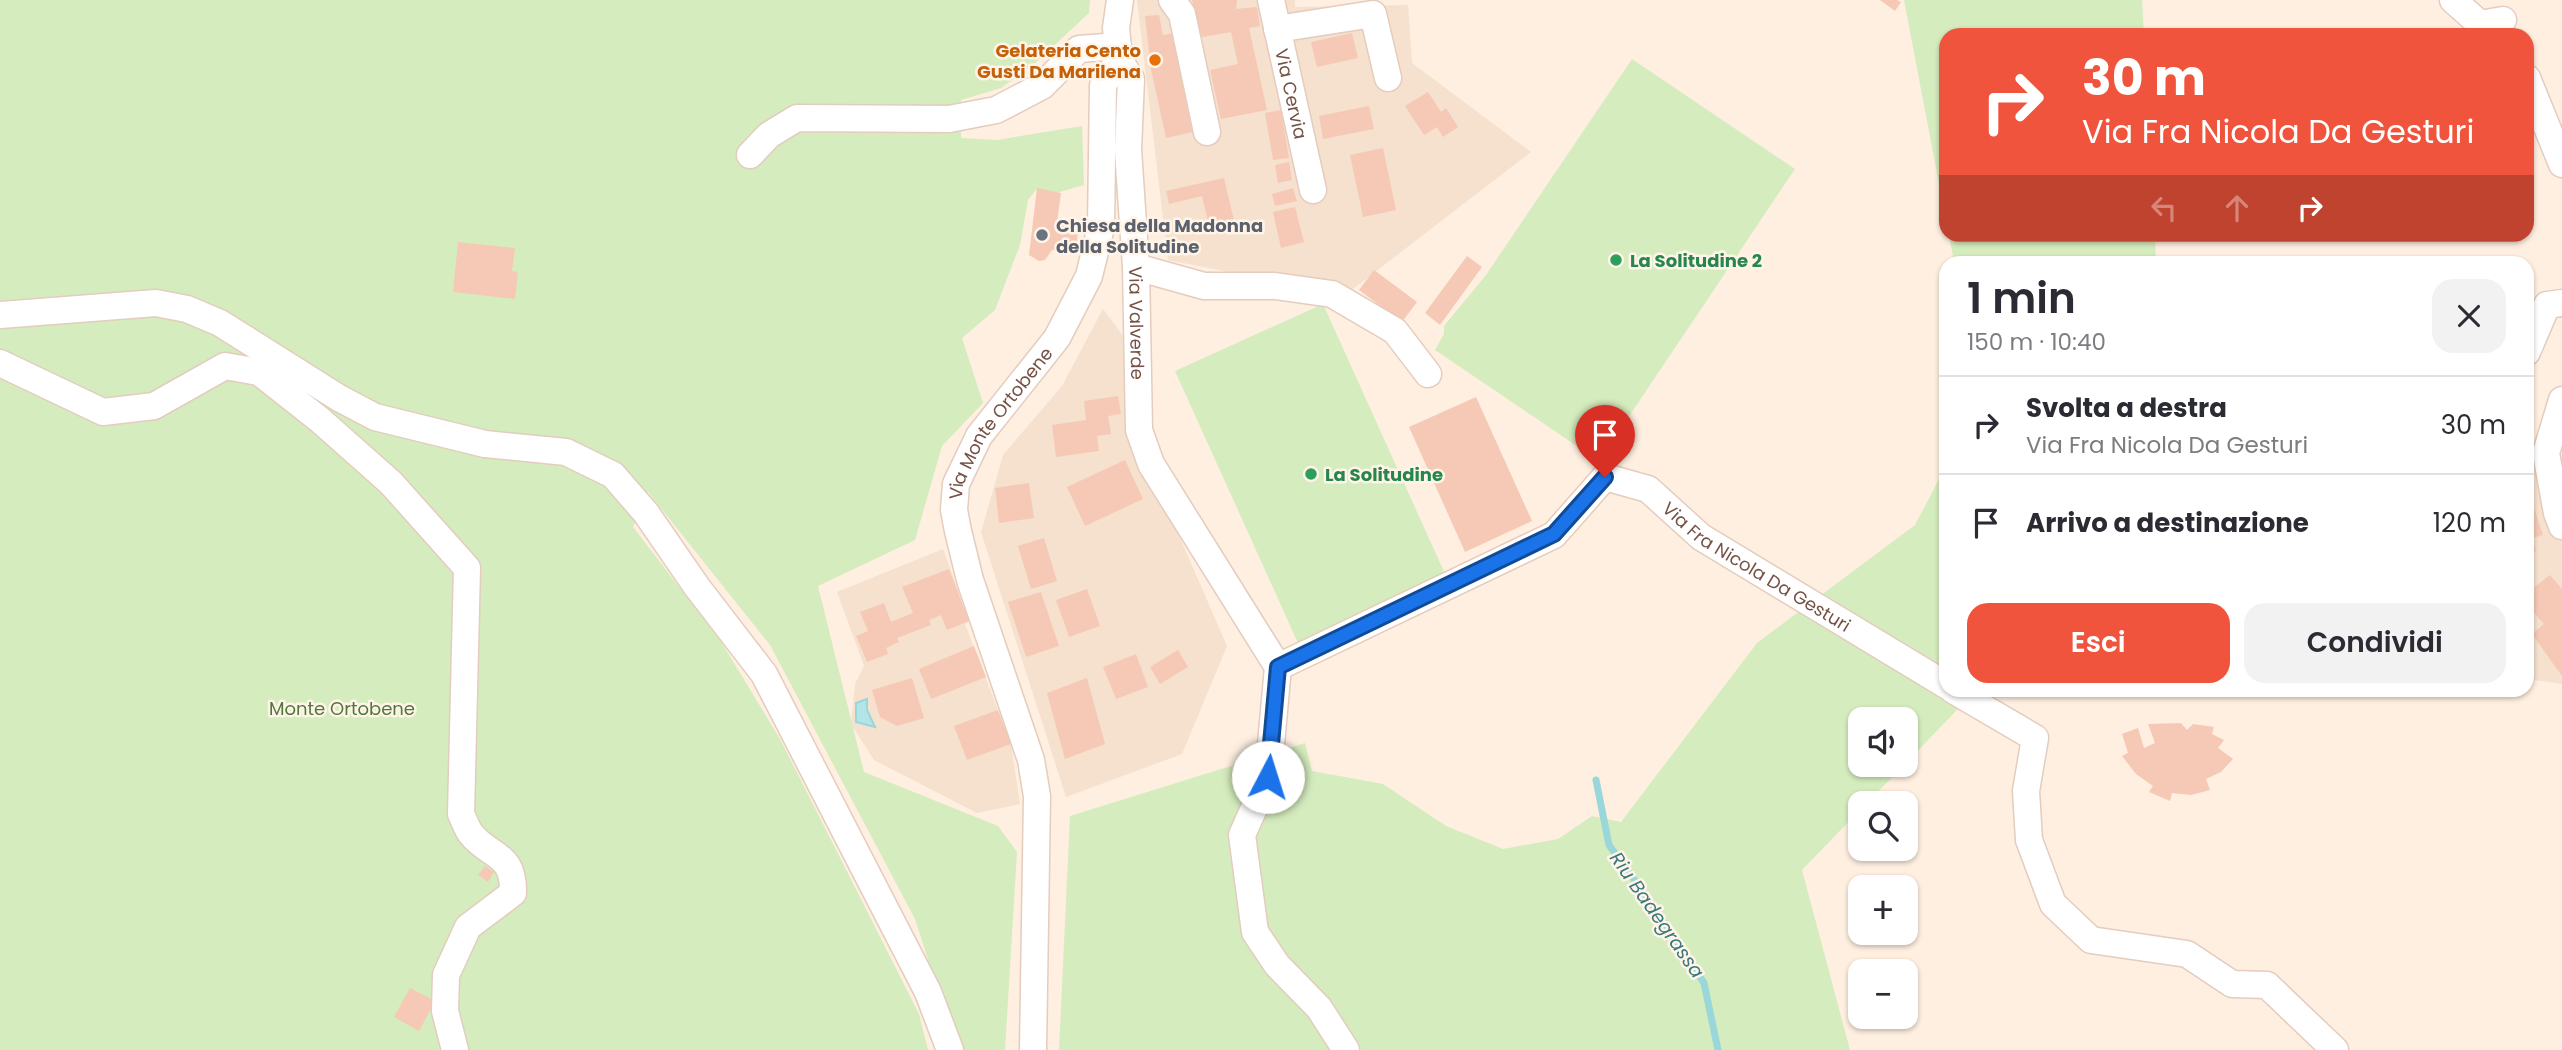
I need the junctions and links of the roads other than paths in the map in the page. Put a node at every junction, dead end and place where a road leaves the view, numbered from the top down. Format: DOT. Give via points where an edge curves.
graph roads {
  1 [pos="1120,0"];
  2 [pos="1172,0"];
  3 [pos="1271,0"];
  4 [pos="2454,0"];
  5 [pos="2503,18"];
  6 [pos="1277,29"];
  7 [pos="1119,53"];
  8 [pos="1388,78"];
  9 [pos="2534,95"];
  10 [pos="1207,132"];
  11 [pos="750,155"];
  12 [pos="2562,164"];
  13 [pos="1313,190"];
  14 [pos="1136,267"];
  15 [pos="2562,303"];
  16 [pos="0,315"];
  17 [pos="2534,336"];
  18 [pos="0,362"];
  19 [pos="1428,374"];
  20 [pos="2562,400"];
  21 [pos="2562,526"];
  22 [pos="1278,667"];
  23 [pos="1939,681"];
  24 [pos="1966,697"];
  25 [pos="455,1050"];
  26 [pos="950,1050"];
  27 [pos="1033,1050"];
  28 [pos="1346,1050"];
  29 [pos="2335,1050"];
  1 -- 7 [label="street"];
  2 -- 10 [label="street" via="1182,14"];
  3 -- 6 [label="street, Via Cervia"];
  4 -- 5 [label="street" via="2480,24"];
  6 -- 8 [label="street" via="1373,14"];
  6 -- 13 [label="street, Via Cervia"];
  7 -- 11 [label="street" via="1079,49 1042,86 996,110 949,119 797,118 769,135"];
  7 -- 14 [label="street, Via Valverde" via="1131,79 1128,150"];
  7 -- 27 [label="street, Via Monte Ortobene" via="1103,85 1101,227 1089,276 1057,338 979,436 956,484 958,531 1031,760 1037,796"];
  9 -- 12 [label="street"];
  14 -- 19 [label="street" via="1204,286 1275,286 1332,295 1395,331"];
  14 -- 22 [label="street, Via Valverde" via="1139,430 1151,464"];
  15 -- 17 [label="street" via="2547,305"];
  16 -- 26 [label="street" via="156,303 187,309 220,323 375,417 485,444 565,452 612,475 646,513 764,674 928,992"];
  18 -- 25 [label="street" via="103,412 154,406 225,366 259,372 391,483 467,568 461,814 471,835 500,855 513,878 513,893 468,927 446,975 445,1011"];
  20 -- 21 [label="street" via="2546,453"];
  22 -- 23 [label="street, Via Fra Nicola Da Gesturi" via="1554,534 1605,477 1648,489 1701,537"];
  22 -- 28 [label="street" via="1268,777 1242,835 1255,932 1277,965 1320,1008"];
  24 -- 29 [label="street" via="2035,738 2025,791 2029,840 2053,904 2091,940 2187,954 2232,984 2267,985"];
}
